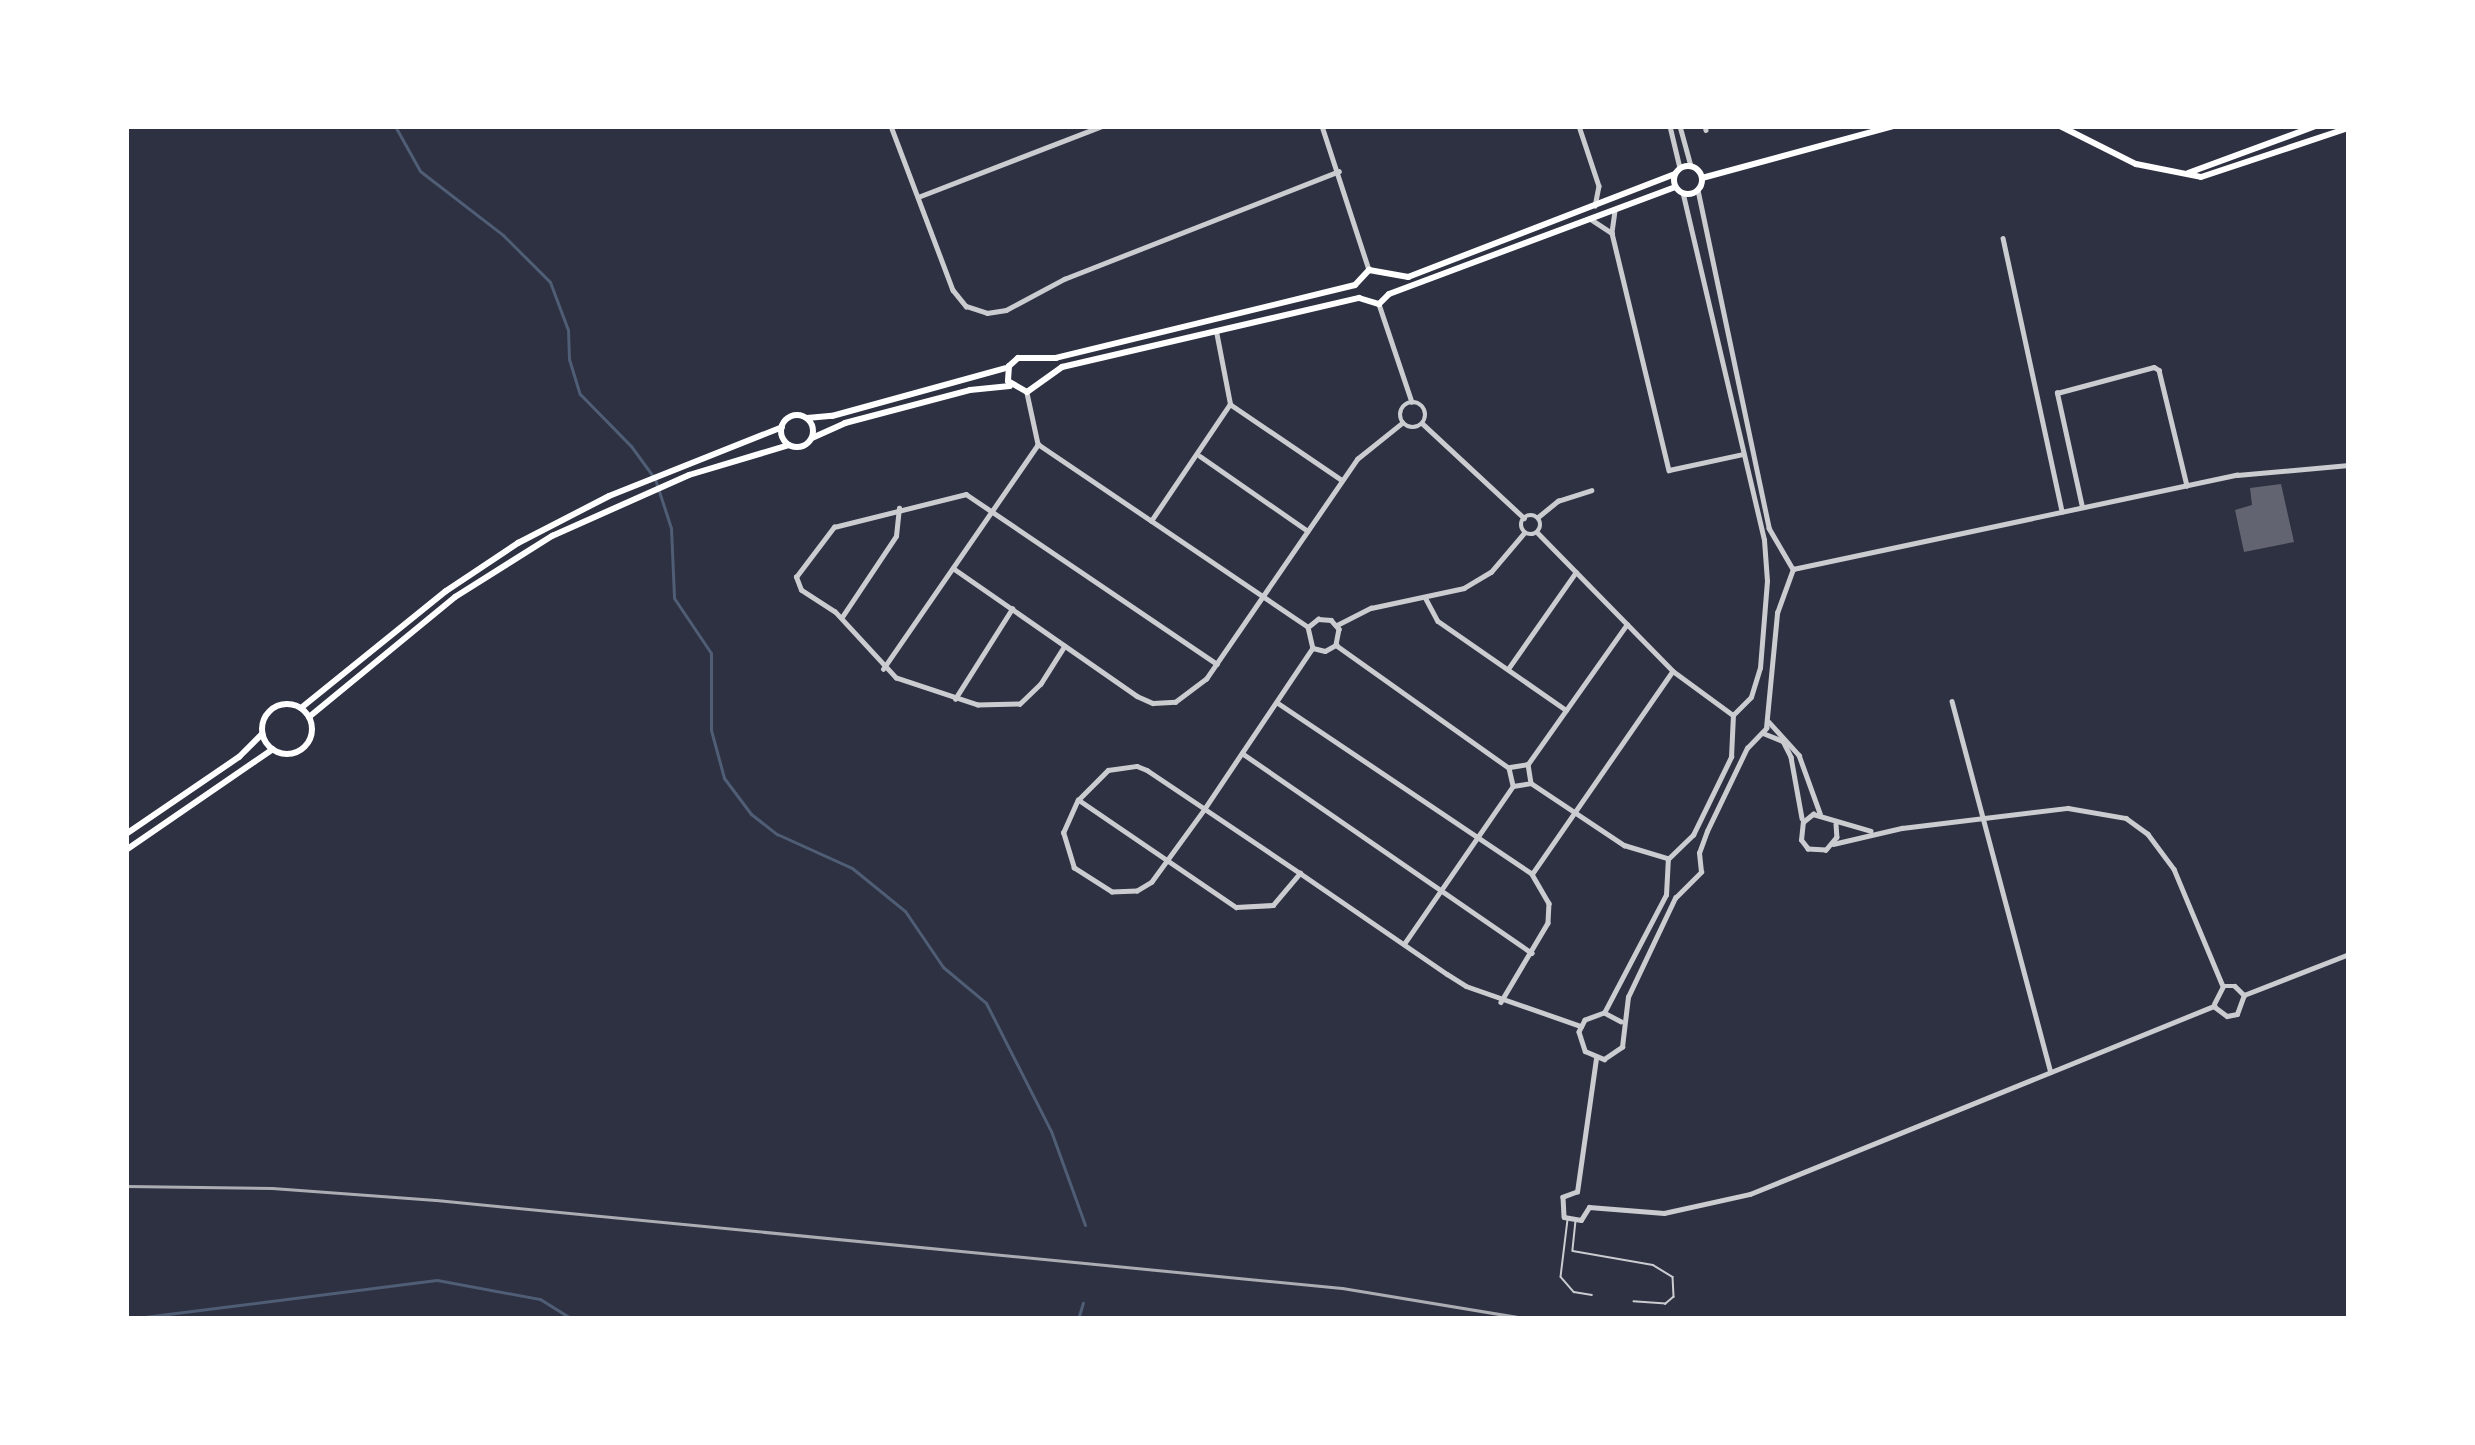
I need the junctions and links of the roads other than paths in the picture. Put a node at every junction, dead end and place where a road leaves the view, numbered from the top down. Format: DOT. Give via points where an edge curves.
graph roads {
  1 [pos="891,126"];
  2 [pos="1102,126"];
  3 [pos="1322,126"];
  4 [pos="1579,126"];
  5 [pos="1670,126"];
  6 [pos="1680,126"];
  7 [pos="1894,126"];
  8 [pos="2060,126"];
  9 [pos="2317,126"];
  10 [pos="2346,130"];
  11 [pos="1691,166"];
  12 [pos="1339,171"];
  13 [pos="1677,171"];
  14 [pos="2179,175"];
  15 [pos="1702,178"];
  16 [pos="1599,186"];
  17 [pos="1675,187"];
  18 [pos="1698,190"];
  19 [pos="1683,194"];
  20 [pos="918,197"];
  21 [pos="1614,198"];
  22 [pos="1595,206"];
  23 [pos="1616,208"];
  24 [pos="1590,219"];
  25 [pos="1612,233"];
  26 [pos="2003,238"];
  27 [pos="1369,270"];
  28 [pos="1387,276"];
  29 [pos="1355,285"];
  30 [pos="1389,294"];
  31 [pos="1359,298"];
  32 [pos="1379,304"];
  33 [pos="1216,331"];
  34 [pos="1035,361"];
  35 [pos="1009,366"];
  36 [pos="1042,379"];
  37 [pos="1011,386"];
  38 [pos="1027,392"];
  39 [pos="1412,402"];
  40 [pos="1230,404"];
  41 [pos="807,418"];
  42 [pos="1402,423"];
  43 [pos="1423,424"];
  44 [pos="782,427"];
  45 [pos="812,438"];
  46 [pos="1038,444"];
  47 [pos="789,445"];
  48 [pos="1198,454"];
  49 [pos="1743,454"];
  50 [pos="2349,465"];
  51 [pos="1342,480"];
  52 [pos="2187,486"];
  53 [pos="1591,490"];
  54 [pos="899,508"];
  55 [pos="2083,508"];
  56 [pos="992,511"];
  57 [pos="2062,512"];
  58 [pos="1524,518"];
  59 [pos="1538,518"];
  60 [pos="1151,521"];
  61 [pos="1308,531"];
  62 [pos="1538,532"];
  63 [pos="1524,533"];
  64 [pos="1783,557"];
  65 [pos="1766,564"];
  66 [pos="953,568"];
  67 [pos="1793,568"];
  68 [pos="1576,572"];
  69 [pos="1767,581"];
  70 [pos="1785,584"];
  71 [pos="1262,597"];
  72 [pos="1425,597"];
  73 [pos="1012,609"];
  74 [pos="841,618"];
  75 [pos="1627,624"];
  76 [pos="1337,626"];
  77 [pos="1309,627"];
  78 [pos="1336,645"];
  79 [pos="1065,646"];
  80 [pos="1313,647"];
  81 [pos="1217,664"];
  82 [pos="883,669"];
  83 [pos="1508,669"];
  84 [pos="1673,671"];
  85 [pos="955,699"];
  86 [pos="1952,701"];
  87 [pos="1277,703"];
  88 [pos="1747,704"];
  89 [pos="301,708"];
  90 [pos="1566,710"];
  91 [pos="1764,712"];
  92 [pos="1733,715"];
  93 [pos="309,717"];
  94 [pos="1767,721"];
  95 [pos="1763,733"];
  96 [pos="262,734"];
  97 [pos="1736,734"];
  98 [pos="1754,739"];
  99 [pos="273,749"];
  100 [pos="1242,752"];
  101 [pos="1528,764"];
  102 [pos="1509,767"];
  103 [pos="1532,783"];
  104 [pos="1513,786"];
  105 [pos="1078,800"];
  106 [pos="1204,809"];
  107 [pos="1574,812"];
  108 [pos="1820,813"];
  109 [pos="1983,817"];
  110 [pos="1802,822"];
  111 [pos="1836,824"];
  112 [pos="1877,832"];
  113 [pos="126,834"];
  114 [pos="1477,838"];
  115 [pos="1833,844"];
  116 [pos="1685,846"];
  117 [pos="126,850"];
  118 [pos="1699,853"];
  119 [pos="1668,859"];
  120 [pos="1169,860"];
  121 [pos="1300,873"];
  122 [pos="1532,874"];
  123 [pos="1670,874"];
  124 [pos="1689,881"];
  125 [pos="1440,891"];
  126 [pos="1404,944"];
  127 [pos="1532,953"];
  128 [pos="2349,954"];
  129 [pos="2223,986"];
  130 [pos="2244,994"];
  131 [pos="1501,1002"];
  132 [pos="2214,1006"];
  133 [pos="1604,1012"];
  134 [pos="1621,1022"];
  135 [pos="1581,1026"];
  136 [pos="1596,1058"];
  137 [pos="2050,1072"];
  138 [pos="1577,1192"];
  139 [pos="1589,1207"];
  140 [pos="1572,1221"];
  141 [pos="1592,1295"];
  142 [pos="1634,1303"];
  1 -- 20 [label="street"];
  2 -- 20 [label="street"];
  3 -- 12 [label="street"];
  4 -- 16 [label="street"];
  5 -- 13 [label="street"];
  6 -- 11 [label="street"];
  7 -- 15 [label="main road"];
  8 -- 14 [label="main road" via="2136,164"];
  9 -- 14 [label="main road"];
  10 -- 14 [label="main road" via="2212,175"];
  11 -- 13 [label="main road"];
  11 -- 15 [label="main road"];
  12 -- 20 [label="street" via="1064,279 1006,310 976,312 958,298"];
  12 -- 27 [label="street"];
  13 -- 17 [label="main road"];
  13 -- 21 [label="main road"];
  15 -- 18 [label="main road"];
  16 -- 21 [label="street"];
  16 -- 22 [label="street"];
  17 -- 19 [label="main road"];
  17 -- 23 [label="main road"];
  18 -- 19 [label="main road"];
  18 -- 64 [label="street" via="1763,502"];
  19 -- 49 [label="street"];
  21 -- 22 [label="main road"];
  22 -- 28 [label="main road" via="1408,277"];
  23 -- 24 [label="main road"];
  23 -- 25 [label="street"];
  24 -- 25 [label="street"];
  24 -- 30 [label="main road"];
  25 -- 49 [label="street" via="1669,470"];
  26 -- 57 [label="street"];
  27 -- 28 [label="main road"];
  27 -- 29 [label="main road"];
  28 -- 30 [label="main road"];
  29 -- 31 [label="main road"];
  29 -- 34 [label="main road"];
  30 -- 32 [label="main road"];
  31 -- 32 [label="main road"];
  31 -- 33 [label="main road"];
  32 -- 39 [label="street"];
  33 -- 36 [label="main road"];
  33 -- 40 [label="street"];
  34 -- 35 [label="main road" via="1018,358"];
  34 -- 36 [label="main road"];
  35 -- 37 [label="main road"];
  35 -- 41 [label="main road"];
  36 -- 38 [label="main road"];
  37 -- 38 [label="main road"];
  37 -- 45 [label="main road" via="908,406"];
  38 -- 46 [label="street"];
  39 -- 42 [label="street" via="1402,408"];
  39 -- 43 [label="street" via="1426,411"];
  40 -- 48 [label="street"];
  40 -- 51 [label="street"];
  41 -- 44 [label="main road" via="792,416"];
  41 -- 45 [label="main road"];
  42 -- 43 [label="street"];
  42 -- 51 [label="street"];
  43 -- 58 [label="street"];
  44 -- 47 [label="main road"];
  44 -- 89 [label="main road" via="574,513 446,591"];
  45 -- 47 [label="main road"];
  46 -- 56 [label="street"];
  46 -- 60 [label="street"];
  47 -- 93 [label="main road" via="580,521 455,597"];
  48 -- 60 [label="street"];
  48 -- 61 [label="street"];
  49 -- 65 [label="street"];
  50 -- 52 [label="street"];
  51 -- 61 [label="street"];
  52 -- 55 [label="street"];
  52 -- 55 [label="street" via="2154,368 2057,393"];
  53 -- 59 [label="street"];
  54 -- 56 [label="street" via="957,494"];
  54 -- 74 [label="street" via="896,536"];
  54 -- 74 [label="street" via="834,527 797,571 801,590"];
  55 -- 57 [label="street"];
  56 -- 66 [label="street"];
  56 -- 81 [label="street"];
  57 -- 67 [label="street"];
  58 -- 59 [label="street"];
  58 -- 63 [label="street"];
  59 -- 62 [label="street"];
  60 -- 71 [label="street"];
  61 -- 71 [label="street"];
  62 -- 63 [label="street"];
  62 -- 68 [label="street"];
  63 -- 72 [label="street" via="1478,582"];
  64 -- 65 [label="street"];
  64 -- 67 [label="street"];
  65 -- 69 [label="street"];
  66 -- 73 [label="street"];
  66 -- 82 [label="street"];
  67 -- 70 [label="street"];
  68 -- 75 [label="street"];
  68 -- 83 [label="street"];
  69 -- 70 [label="street"];
  69 -- 88 [label="street" via="1760,668"];
  70 -- 91 [label="street"];
  71 -- 77 [label="street"];
  71 -- 81 [label="street"];
  72 -- 76 [label="street" via="1371,608"];
  72 -- 83 [label="street" via="1438,621"];
  73 -- 79 [label="street"];
  73 -- 85 [label="street"];
  74 -- 82 [label="street"];
  75 -- 84 [label="street"];
  75 -- 90 [label="street"];
  76 -- 77 [label="street" via="1322,618"];
  76 -- 78 [label="street"];
  77 -- 80 [label="street"];
  78 -- 80 [label="street"];
  78 -- 102 [label="street"];
  79 -- 81 [label="street" via="1153,703 1191,694"];
  79 -- 85 [label="street" via="1020,704"];
  80 -- 87 [label="street"];
  82 -- 85 [label="street"];
  83 -- 90 [label="street"];
  84 -- 92 [label="street"];
  84 -- 107 [label="street"];
  86 -- 109 [label="street"];
  87 -- 100 [label="street"];
  87 -- 114 [label="street"];
  88 -- 91 [label="street"];
  88 -- 92 [label="street"];
  89 -- 93 [label="main road"];
  89 -- 96 [label="main road" via="273,708"];
  90 -- 101 [label="street"];
  91 -- 94 [label="street"];
  92 -- 97 [label="street"];
  93 -- 99 [label="main road" via="303,748"];
  94 -- 95 [label="street"];
  94 -- 108 [label="street" via="1799,754"];
  95 -- 98 [label="street"];
  95 -- 110 [label="street" via="1783,741 1791,757"];
  96 -- 99 [label="main road"];
  96 -- 113 [label="main road"];
  97 -- 98 [label="street"];
  97 -- 116 [label="street"];
  98 -- 118 [label="street"];
  99 -- 117 [label="main road"];
  100 -- 106 [label="street"];
  100 -- 125 [label="street"];
  101 -- 102 [label="street"];
  101 -- 103 [label="street"];
  102 -- 104 [label="street"];
  103 -- 104 [label="street"];
  103 -- 107 [label="street"];
  104 -- 114 [label="street"];
  105 -- 106 [label="street" via="1098,776 1127,764"];
  105 -- 120 [label="street"];
  105 -- 120 [label="street" via="1064,833 1068,859 1104,891 1129,893"];
  106 -- 120 [label="street"];
  106 -- 121 [label="street"];
  107 -- 119 [label="street" via="1624,845"];
  107 -- 122 [label="street"];
  108 -- 110 [label="street"];
  108 -- 111 [label="street"];
  109 -- 112 [label="street"];
  109 -- 129 [label="street" via="2068,808 2126,818 2174,869"];
  109 -- 137 [label="street"];
  110 -- 115 [label="street" via="1808,849"];
  111 -- 112 [label="street"];
  111 -- 115 [label="street"];
  112 -- 115 [label="street"];
  114 -- 122 [label="street"];
  114 -- 125 [label="street"];
  116 -- 118 [label="street"];
  116 -- 119 [label="street"];
  118 -- 124 [label="street" via="1701,872"];
  119 -- 123 [label="street"];
  120 -- 121 [label="street" via="1245,910 1273,904"];
  121 -- 126 [label="street"];
  122 -- 127 [label="street" via="1550,914"];
  123 -- 124 [label="street"];
  123 -- 133 [label="street"];
  124 -- 134 [label="street"];
  125 -- 126 [label="street"];
  125 -- 127 [label="street"];
  126 -- 131 [label="street"];
  127 -- 131 [label="street"];
  128 -- 130 [label="street"];
  129 -- 130 [label="street"];
  129 -- 132 [label="street"];
  130 -- 132 [label="street" via="2232,1016"];
  131 -- 135 [label="street"];
  132 -- 137 [label="street"];
  133 -- 134 [label="street"];
  133 -- 135 [label="street"];
  134 -- 136 [label="street" via="1622,1047"];
  135 -- 136 [label="street" via="1581,1046"];
  136 -- 138 [label="street"];
  137 -- 139 [label="street" via="1750,1194 1664,1213"];
  138 -- 139 [label="street"];
  138 -- 140 [label="street" via="1560,1203"];
  139 -- 140 [label="street"];
  140 -- 141 [label="lane" via="1561,1277 1574,1292"];
  140 -- 142 [label="lane" via="1574,1251 1653,1265 1673,1277 1666,1304"];
}
